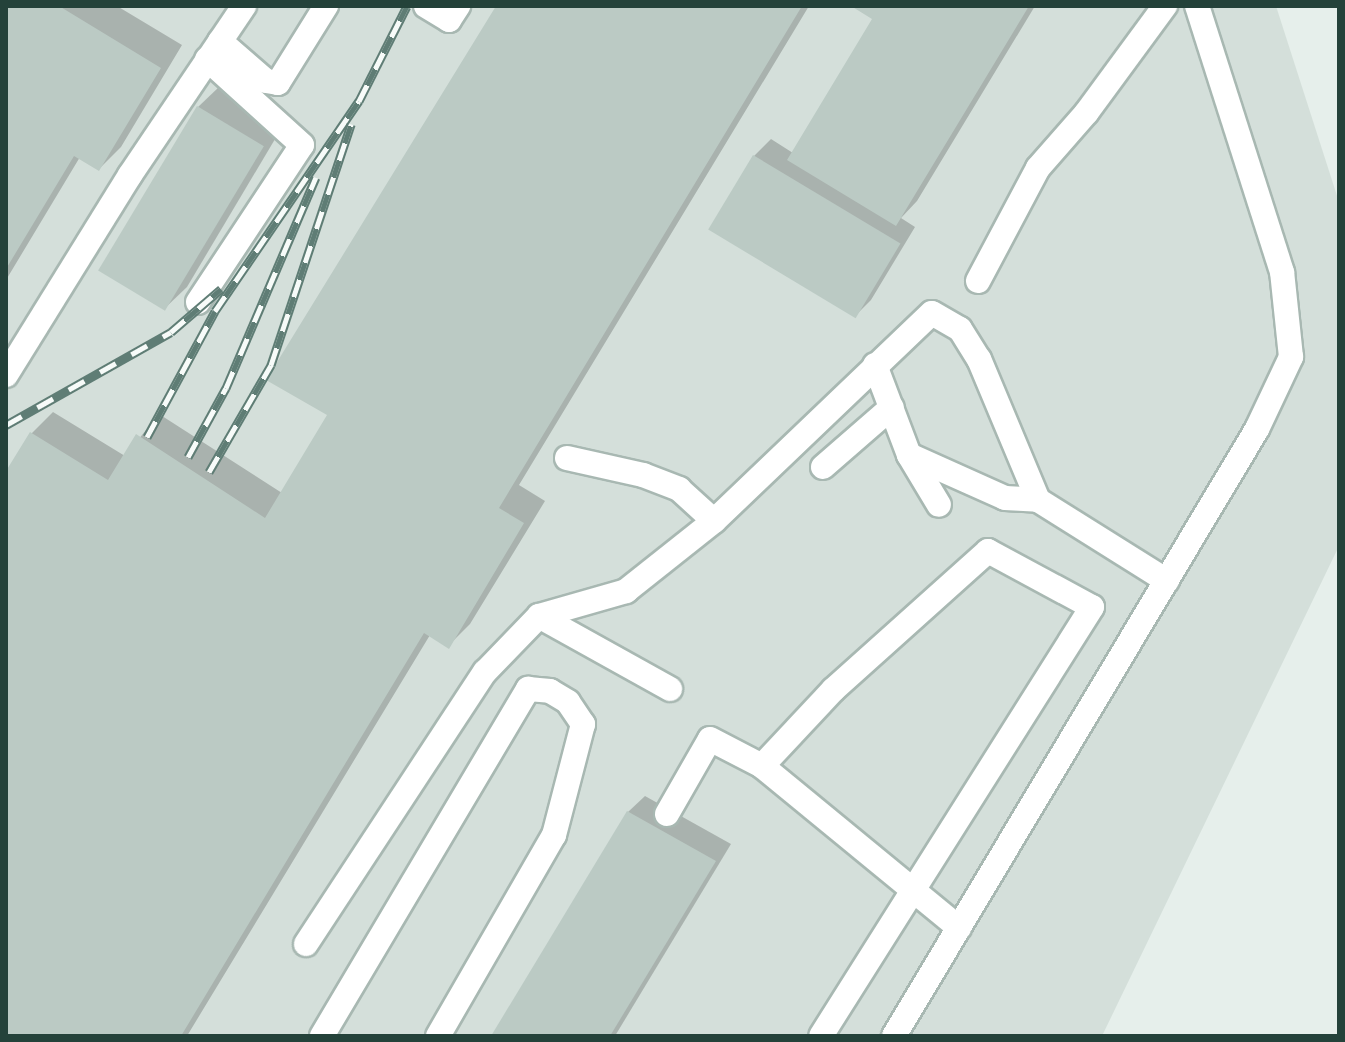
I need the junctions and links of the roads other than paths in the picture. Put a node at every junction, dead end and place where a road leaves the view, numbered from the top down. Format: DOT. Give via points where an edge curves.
graph roads {
  1 [pos="244,6"];
  2 [pos="326,6"];
  3 [pos="426,6"];
  4 [pos="458,6"];
  5 [pos="1165,6"];
  6 [pos="1197,6"];
  7 [pos="214,50"];
  8 [pos="978,281"];
  9 [pos="198,302"];
  10 [pos="875,365"];
  11 [pos="6,375"];
  12 [pos="892,407"];
  13 [pos="909,455"];
  14 [pos="567,458"];
  15 [pos="823,467"];
  16 [pos="1038,500"];
  17 [pos="939,505"];
  18 [pos="714,521"];
  19 [pos="1167,581"];
  20 [pos="539,616"];
  21 [pos="670,689"];
  22 [pos="762,766"];
  23 [pos="667,814"];
  24 [pos="913,894"];
  25 [pos="959,928"];
  26 [pos="306,944"];
  27 [pos="322,1036"];
  28 [pos="438,1036"];
  29 [pos="821,1036"];
  30 [pos="894,1036"];
  1 -- 7 [label="lane"];
  2 -- 7 [label="lane" via="278,83"];
  3 -- 4 [label="lane" via="449,20"];
  5 -- 8 [label="lane" via="1087,112 1038,168"];
  6 -- 19 [label="lane" via="1282,272 1291,357 1257,429"];
  7 -- 9 [label="lane" via="302,145"];
  7 -- 11 [label="lane"];
  10 -- 12 [label="lane"];
  10 -- 16 [label="lane" via="932,313 960,329 979,359"];
  10 -- 18 [label="lane"];
  12 -- 13 [label="lane"];
  12 -- 15 [label="lane"];
  13 -- 16 [label="lane" via="1005,498"];
  13 -- 17 [label="lane"];
  14 -- 18 [label="lane" via="679,489"];
  16 -- 19 [label="lane"];
  18 -- 20 [label="lane" via="626,591"];
  19 -- 25 [label="lane"];
  20 -- 21 [label="lane"];
  20 -- 26 [label="lane" via="485,672"];
  22 -- 23 [label="lane" via="710,739"];
  22 -- 24 [label="lane"];
  22 -- 24 [label="lane" via="833,690 988,551 1092,607"];
  24 -- 25 [label="lane"];
  24 -- 29 [label="lane"];
  25 -- 30 [label="lane"];
  27 -- 28 [label="lane" via="528,689 550,691 568,702 583,724 554,835"];
}
